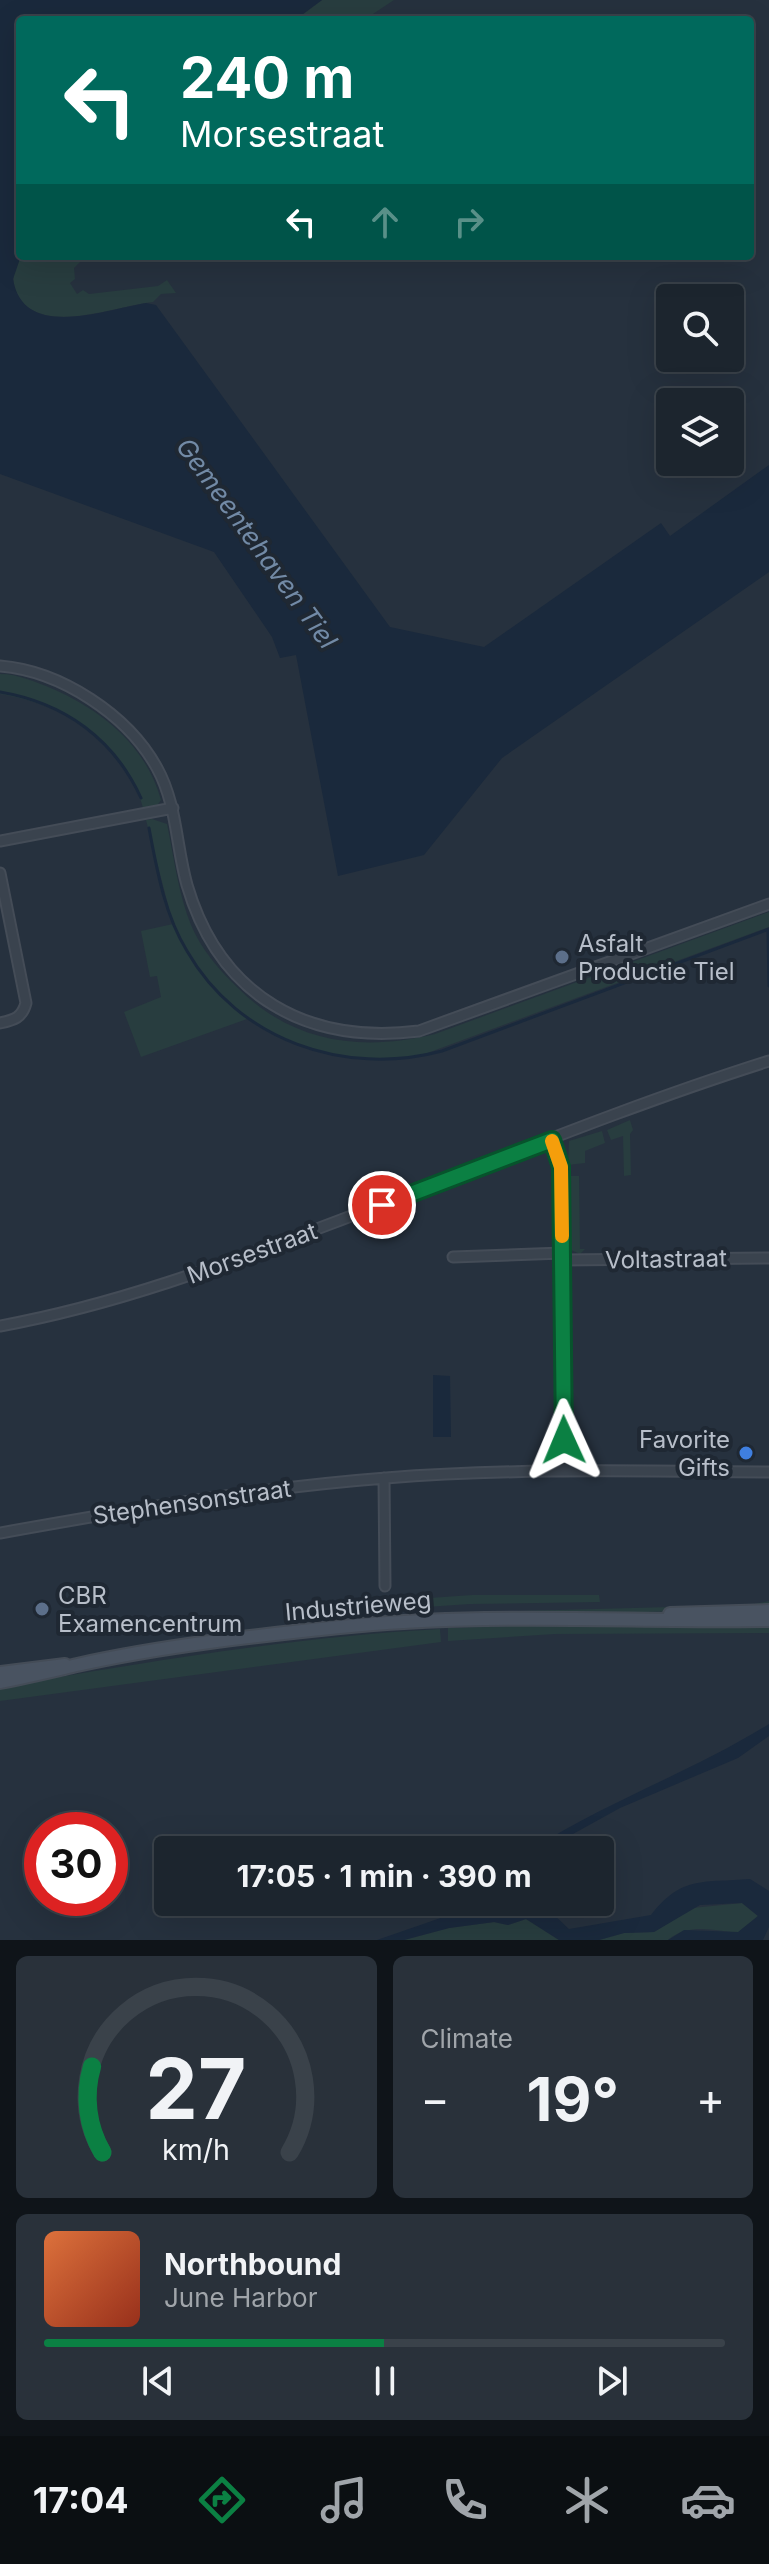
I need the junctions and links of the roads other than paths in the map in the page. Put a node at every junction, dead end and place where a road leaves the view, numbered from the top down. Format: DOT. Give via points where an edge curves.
graph roads {
  1 [pos="0,666"];
  2 [pos="173,808"];
  3 [pos="0,841"];
  4 [pos="0,873"];
  5 [pos="769,904"];
  6 [pos="0,1023"];
  7 [pos="769,1061"];
  8 [pos="552,1140"];
  9 [pos="453,1257"];
  10 [pos="562,1257"];
  11 [pos="769,1258"];
  12 [pos="0,1326"];
  13 [pos="565,1470"];
  14 [pos="769,1472"];
  15 [pos="384,1478"];
  16 [pos="0,1533"];
  17 [pos="385,1586"];
  18 [pos="769,1611"];
  19 [pos="647,1617"];
  20 [pos="769,1620"];
  21 [pos="76,1665"];
  22 [pos="0,1673"];
  23 [pos="0,1682"];
  1 -- 2 [label="street" via="90,697 117,717 158,768"];
  2 -- 3 [label="street"];
  2 -- 5 [label="street" via="197,913 234,973 287,1014 343,1033 396,1034 450,1022"];
  4 -- 6 [label="street" via="26,1003 15,1020"];
  7 -- 8 [label="street, Morsestraat"];
  8 -- 10 [label="street" via="561,1167"];
  8 -- 12 [label="street, Morsestraat" via="224,1265 112,1302"];
  9 -- 10 [label="street, Voltastraat"];
  10 -- 11 [label="street, Voltastraat"];
  10 -- 13 [label="street"];
  13 -- 14 [label="street, Stephensonstraat"];
  13 -- 15 [label="street, Stephensonstraat"];
  15 -- 16 [label="street, Stephensonstraat" via="182,1500"];
  15 -- 17 [label="street"];
  18 -- 19 [label="main road, Industrieweg"];
  19 -- 20 [label="main road, Industrieweg"];
  19 -- 21 [label="main road, Industrieweg" via="342,1627"];
  21 -- 22 [label="main road, Industrieweg"];
  21 -- 23 [label="main road, Industrieweg"];
}
